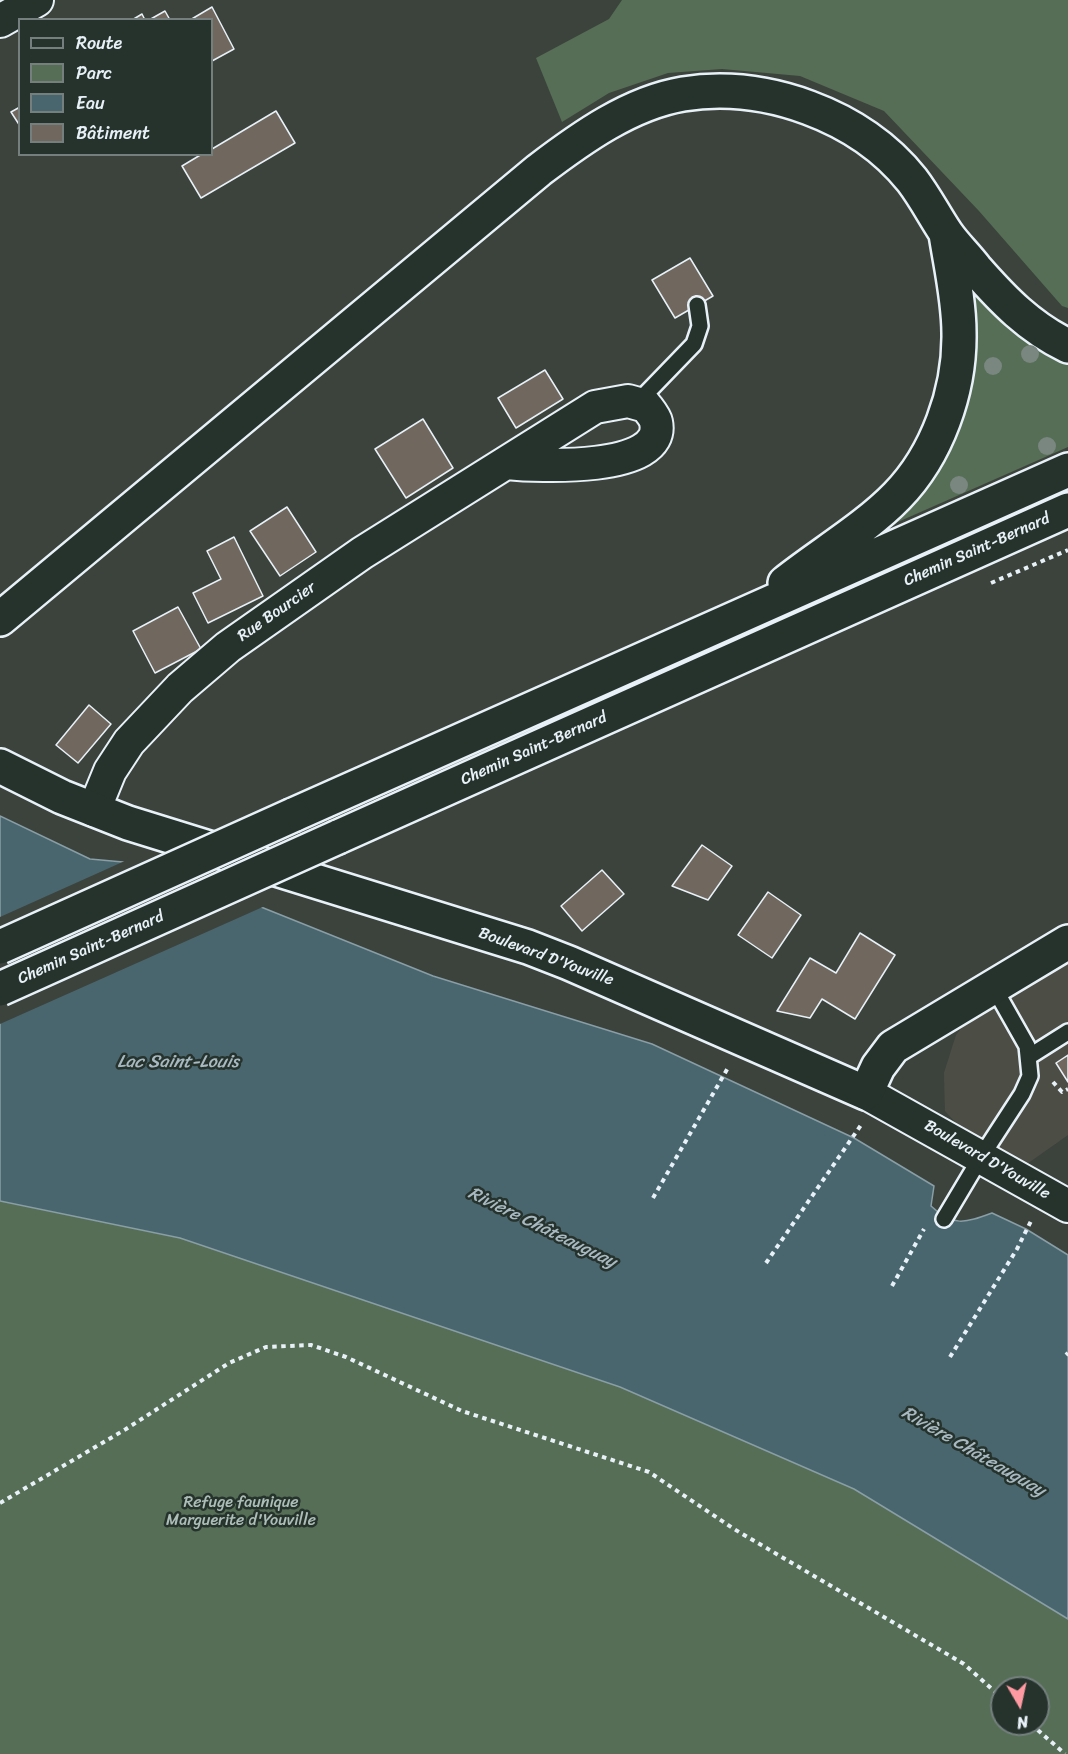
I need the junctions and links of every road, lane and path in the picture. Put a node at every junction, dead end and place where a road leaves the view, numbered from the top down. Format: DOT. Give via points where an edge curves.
graph roads {
  1 [pos="37,0"];
  2 [pos="0,21"];
  3 [pos="946,234"];
  4 [pos="697,305"];
  5 [pos="1068,346"];
  6 [pos="637,403"];
  7 [pos="507,463"];
  8 [pos="1068,470"];
  9 [pos="1068,510"];
  10 [pos="743,615"];
  11 [pos="0,619"];
  12 [pos="0,766"];
  13 [pos="94,810"];
  14 [pos="1068,942"];
  15 [pos="0,947"];
  16 [pos="993,986"];
  17 [pos="0,989"];
  18 [pos="1068,1032"];
  19 [pos="1030,1056"];
  20 [pos="723,1077"];
  21 [pos="1049,1078"];
  22 [pos="1068,1089"];
  23 [pos="866,1094"];
  24 [pos="854,1138"];
  25 [pos="981,1156"];
  26 [pos="653,1198"];
  27 [pos="1068,1206"];
  28 [pos="937,1219"];
  29 [pos="1026,1228"];
  30 [pos="766,1263"];
  31 [pos="892,1286"];
  32 [pos="950,1357"];
  33 [pos="0,1503"];
  34 [pos="990,1687"];
  35 [pos="1045,1736"];
  36 [pos="1065,1754"];
  1 -- 2 [label="street"];
  3 -- 5 [label="street" via="1016,313"];
  3 -- 10 [label="street" via="960,335 950,398 935,440 897,496"];
  3 -- 11 [label="street" via="931,205 894,160 847,125 802,105 758,95 708,92 682,95 639,109 588,136 539,170"];
  4 -- 6 [label="lane" via="700,326 694,344"];
  6 -- 7 [label="street, Rue Bourcier" via="595,407"];
  6 -- 7 [label="street" via="646,406 656,421 655,436 646,449 576,465"];
  7 -- 13 [label="street, Rue Bourcier" via="362,553 265,619 207,665 129,742 110,771"];
  8 -- 10 [label="street"];
  9 -- 17 [label="street, Chemin Saint-Bernard, bridge"];
  10 -- 15 [label="street, bridge"];
  12 -- 13 [label="street, Boulevard D'Youville"];
  13 -- 23 [label="street, Boulevard D'Youville" via="528,947 614,981"];
  14 -- 16 [label="street"];
  16 -- 19 [label="lane" via="1022,1034"];
  16 -- 23 [label="street" via="893,1047 878,1067"];
  18 -- 19 [label="lane"];
  19 -- 25 [label="lane" via="1028,1085"];
  20 -- 26 [label="path"];
  21 -- 22 [label="path" via="1062,1092"];
  23 -- 25 [label="street, Boulevard D'Youville"];
  24 -- 30 [label="path"];
  25 -- 27 [label="street, Boulevard D'Youville"];
  25 -- 28 [label="lane"];
  28 -- 31 [label="path"];
  29 -- 32 [label="path"];
  33 -- 34 [label="path" via="229,1363 266,1347 311,1346 346,1357 462,1411 649,1472 734,1529 964,1664"];
  35 -- 36 [label="path"];
}
